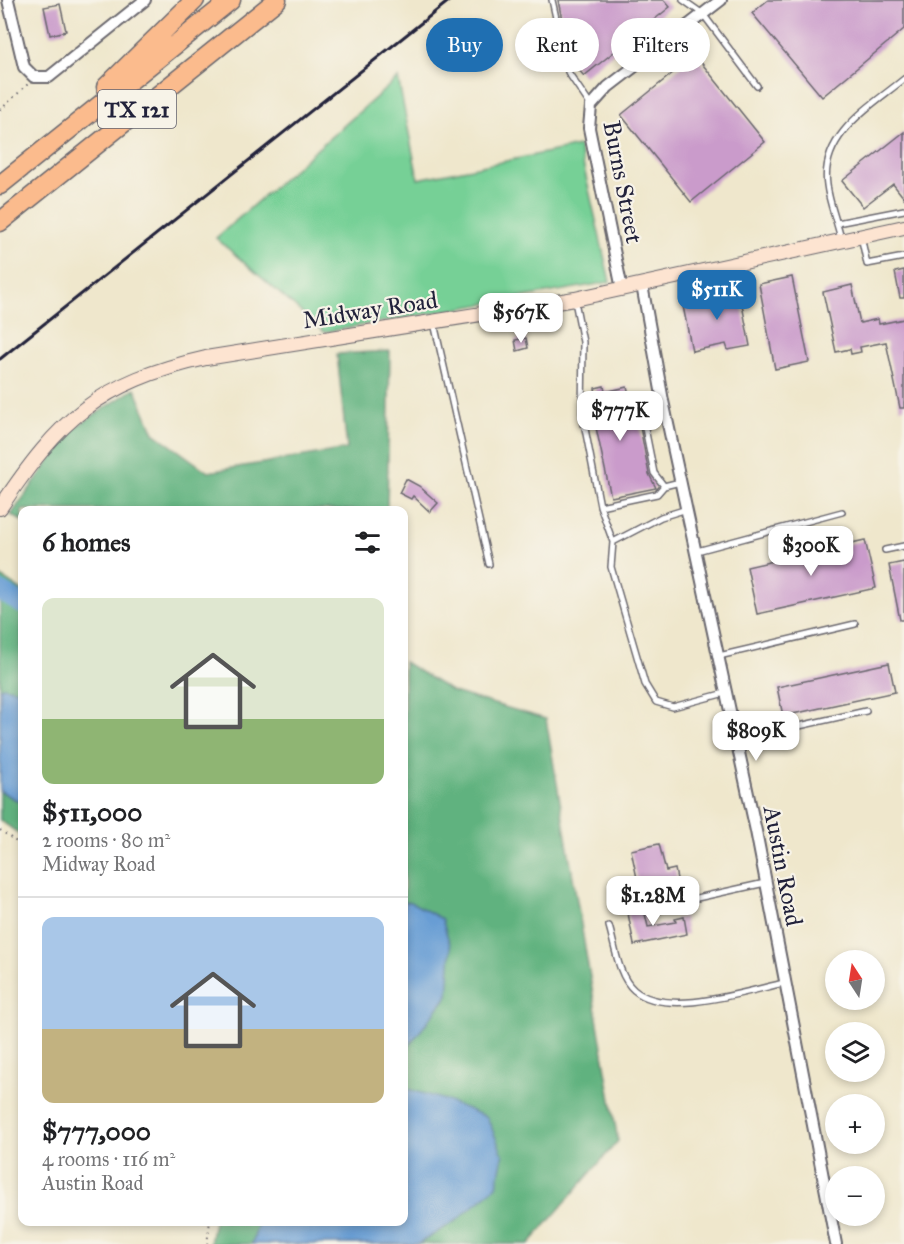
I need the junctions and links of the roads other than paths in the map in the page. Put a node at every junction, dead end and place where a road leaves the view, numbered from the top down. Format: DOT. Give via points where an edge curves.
graph roads {
  1 [pos="8,0"];
  2 [pos="145,0"];
  3 [pos="195,0"];
  4 [pos="231,0"];
  5 [pos="277,0"];
  6 [pos="552,0"];
  7 [pos="683,0"];
  8 [pos="721,0"];
  9 [pos="702,14"];
  10 [pos="904,79"];
  11 [pos="757,86"];
  12 [pos="591,106"];
  13 [pos="24,167"];
  14 [pos="0,185"];
  15 [pos="904,211"];
  16 [pos="0,222"];
  17 [pos="837,223"];
  18 [pos="904,227"];
  19 [pos="861,236"];
  20 [pos="841,240"];
  21 [pos="904,256"];
  22 [pos="642,285"];
  23 [pos="622,289"];
  24 [pos="575,299"];
  25 [pos="434,322"];
  26 [pos="663,401"];
  27 [pos="681,482"];
  28 [pos="664,486"];
  29 [pos="600,506"];
  30 [pos="0,508"];
  31 [pos="687,509"];
  32 [pos="842,512"];
  33 [pos="613,542"];
  34 [pos="904,546"];
  35 [pos="885,550"];
  36 [pos="697,551"];
  37 [pos="489,564"];
  38 [pos="855,624"];
  39 [pos="719,656"];
  40 [pos="727,692"];
  41 [pos="866,711"];
  42 [pos="737,740"];
  43 [pos="765,882"];
  44 [pos="656,911"];
  45 [pos="609,926"];
  46 [pos="784,983"];
  47 [pos="836,1244"];
  1 -- 2 [label="street" via="24,67 34,77 49,77"];
  3 -- 13 [label="highway"];
  4 -- 13 [label="highway, TX 121"];
  5 -- 16 [label="highway, TX 121"];
  6 -- 12 [label="lane" via="568,72"];
  7 -- 9 [label="lane"];
  8 -- 9 [label="street, Burns Street"];
  9 -- 11 [label="lane"];
  9 -- 12 [label="street, Burns Street" via="608,87"];
  10 -- 17 [label="lane" via="842,130 827,171"];
  12 -- 23 [label="street, Burns Street" via="588,128"];
  13 -- 14 [label="highway, TX 121"];
  15 -- 17 [label="lane"];
  17 -- 20 [label="lane"];
  18 -- 19 [label="main road, Midway Road"];
  19 -- 20 [label="main road, Midway Road"];
  19 -- 21 [label="lane" via="867,264"];
  20 -- 22 [label="main road, Midway Road"];
  22 -- 23 [label="main road, Midway Road"];
  22 -- 26 [label="street, Austin Road"];
  23 -- 24 [label="main road, Midway Road"];
  24 -- 25 [label="main road, Midway Road"];
  24 -- 29 [label="lane" via="583,342 582,413"];
  25 -- 30 [label="main road, Midway Road" via="206,358 145,375 92,402 63,425"];
  25 -- 37 [label="lane"];
  26 -- 27 [label="street, Austin Road"];
  26 -- 28 [label="lane" via="648,406 642,413 654,473"];
  27 -- 28 [label="lane"];
  27 -- 31 [label="street, Austin Road"];
  28 -- 29 [label="lane" via="657,494"];
  29 -- 33 [label="lane"];
  31 -- 33 [label="lane" via="639,527"];
  31 -- 36 [label="street, Austin Road"];
  32 -- 36 [label="lane"];
  33 -- 40 [label="lane" via="611,567 645,684 656,702 673,707"];
  34 -- 35 [label="lane"];
  36 -- 39 [label="street, Austin Road"];
  38 -- 39 [label="lane"];
  39 -- 40 [label="street, Austin Road"];
  40 -- 42 [label="street, Austin Road"];
  41 -- 42 [label="lane"];
  42 -- 43 [label="street, Austin Road"];
  43 -- 44 [label="lane"];
  43 -- 46 [label="street, Austin Road"];
  45 -- 46 [label="lane" via="621,971 634,990 646,996 687,1004"];
  46 -- 47 [label="street, Austin Road"];
}
